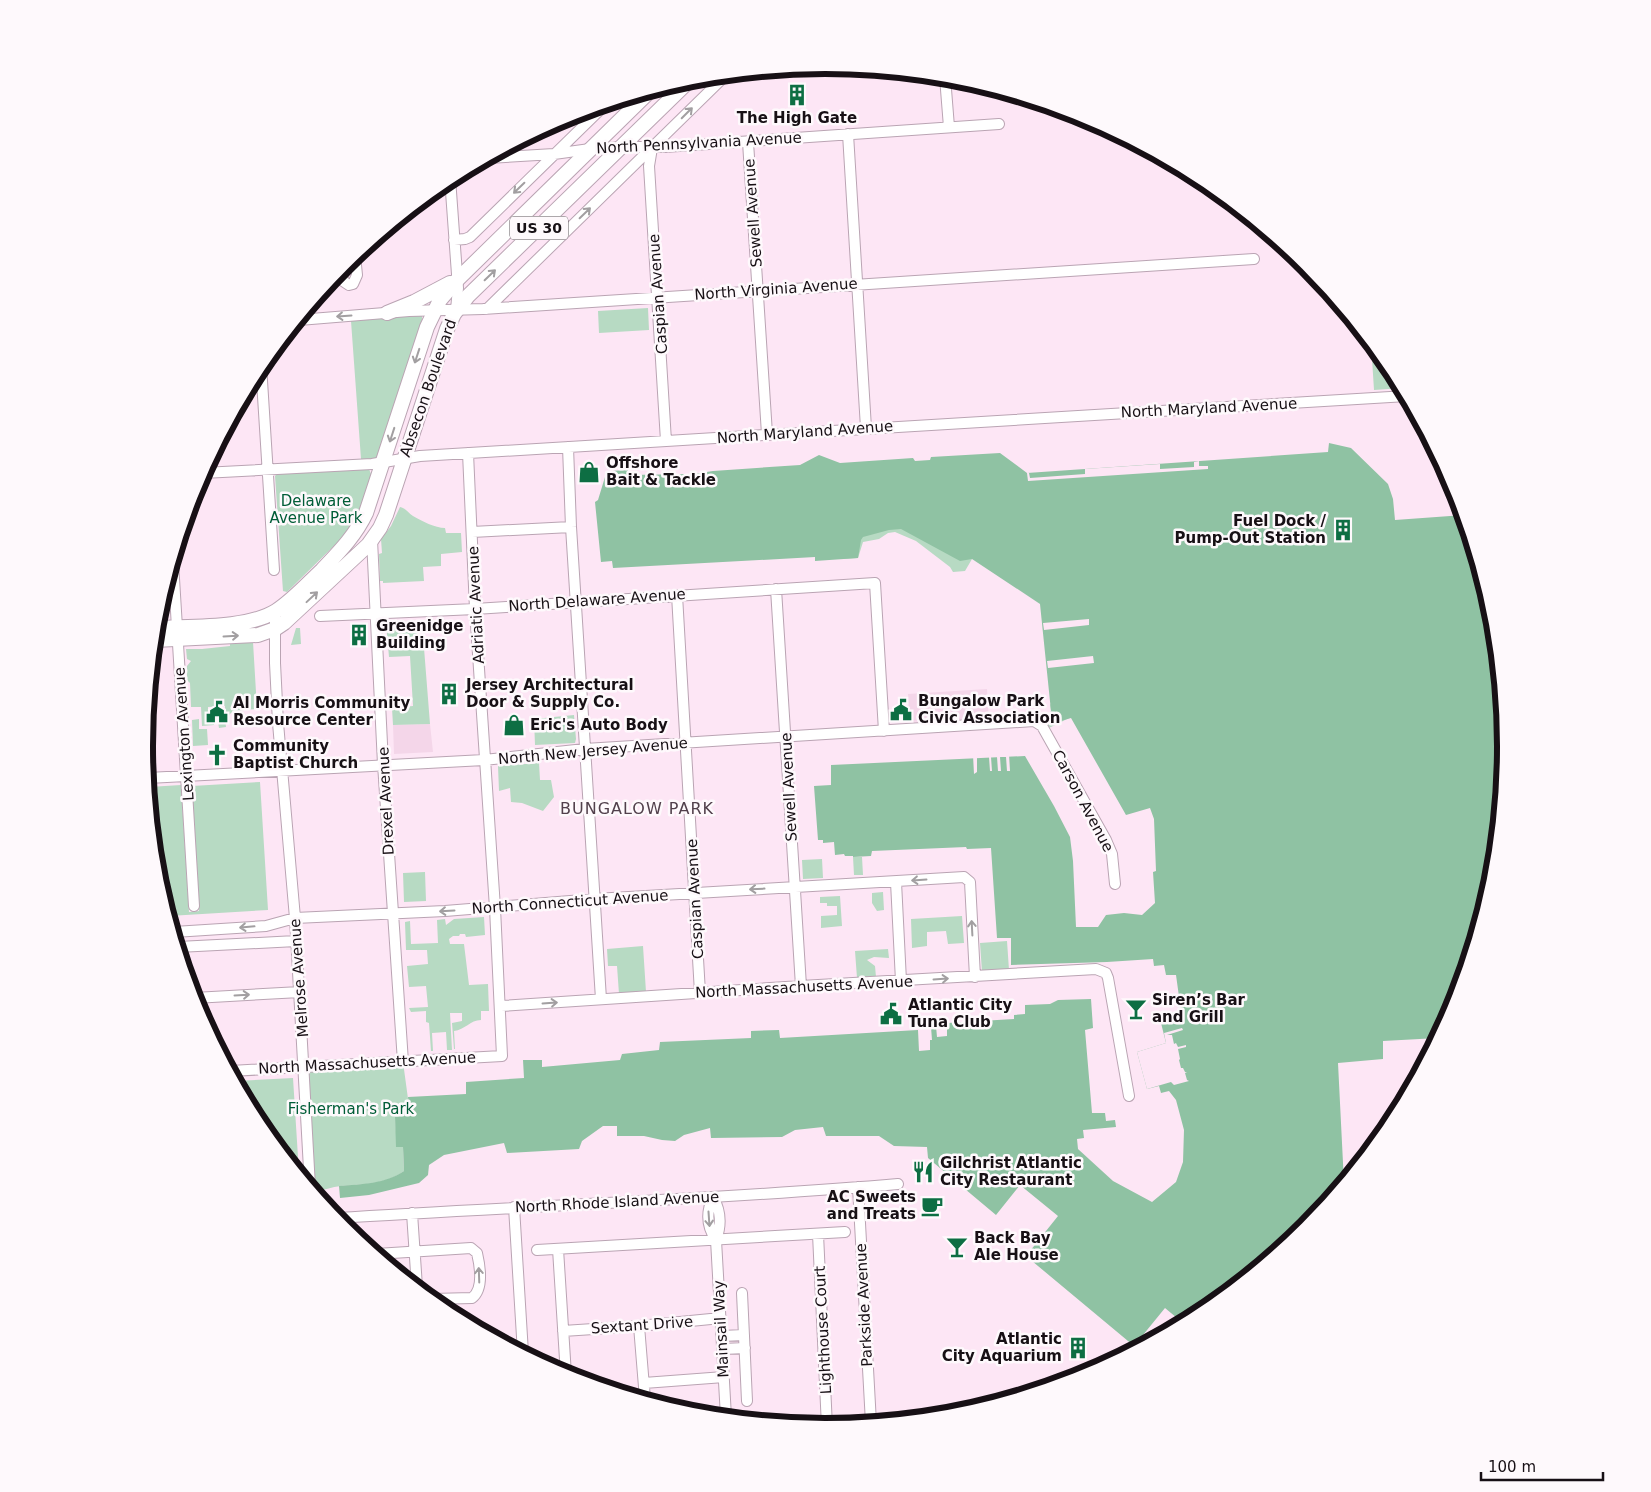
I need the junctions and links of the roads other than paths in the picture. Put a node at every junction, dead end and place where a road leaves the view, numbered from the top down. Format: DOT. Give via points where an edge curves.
graph roads {
  1 [pos="718,83"];
  2 [pos="946,85"];
  3 [pos="679,90"];
  4 [pos="640,100"];
  5 [pos="595,114"];
  6 [pos="999,124"];
  7 [pos="949,127"];
  8 [pos="848,134"];
  9 [pos="748,142"];
  10 [pos="623,146"];
  11 [pos="652,147"];
  12 [pos="590,149"];
  13 [pos="554,154"];
  14 [pos="502,157"];
  15 [pos="451,188"];
  16 [pos="454,240"];
  17 [pos="1254,259"];
  18 [pos="356,265"];
  19 [pos="343,279"];
  20 [pos="458,280"];
  21 [pos="858,284"];
  22 [pos="758,290"];
  23 [pos="658,297"];
  24 [pos="488,308"];
  25 [pos="434,310"];
  26 [pos="456,310"];
  27 [pos="387,313"];
  28 [pos="306,319"];
  29 [pos="262,381"];
  30 [pos="1399,396"];
  31 [pos="866,428"];
  32 [pos="767,434"];
  33 [pos="666,441"];
  34 [pos="568,447"];
  35 [pos="468,453"];
  36 [pos="405,458"];
  37 [pos="383,462"];
  38 [pos="267,470"];
  39 [pos="212,473"];
  40 [pos="571,527"];
  41 [pos="472,532"];
  42 [pos="372,540"];
  43 [pos="274,570"];
  44 [pos="174,580"];
  45 [pos="776,589"];
  46 [pos="676,595"];
  47 [pos="577,601"];
  48 [pos="475,609"];
  49 [pos="275,612"];
  50 [pos="377,613"];
  51 [pos="320,616"];
  52 [pos="275,629"];
  53 [pos="164,630"];
  54 [pos="177,633"];
  55 [pos="162,638"];
  56 [pos="1038,723"];
  57 [pos="884,731"];
  58 [pos="786,738"];
  59 [pos="686,743"];
  60 [pos="585,749"];
  61 [pos="484,760"];
  62 [pos="383,764"];
  63 [pos="282,770"];
  64 [pos="186,776"];
  65 [pos="154,778"];
  66 [pos="896,882"];
  67 [pos="1115,884"];
  68 [pos="795,887"];
  69 [pos="695,892"];
  70 [pos="595,899"];
  71 [pos="194,906"];
  72 [pos="495,908"];
  73 [pos="393,913"];
  74 [pos="295,918"];
  75 [pos="180,932"];
  76 [pos="296,941"];
  77 [pos="184,947"];
  78 [pos="975,977"];
  79 [pos="901,982"];
  80 [pos="801,986"];
  81 [pos="300,992"];
  82 [pos="700,993"];
  83 [pos="202,998"];
  84 [pos="601,999"];
  85 [pos="501,1006"];
  86 [pos="502,1056"];
  87 [pos="402,1062"];
  88 [pos="304,1066"];
  89 [pos="237,1071"];
  90 [pos="1129,1096"];
  91 [pos="309,1176"];
  92 [pos="898,1184"];
  93 [pos="858,1187"];
  94 [pos="713,1197"];
  95 [pos="514,1207"];
  96 [pos="412,1214"];
  97 [pos="347,1217"];
  98 [pos="845,1232"];
  99 [pos="818,1234"];
  100 [pos="716,1240"];
  101 [pos="558,1249"];
  102 [pos="537,1250"];
  103 [pos="414,1251"];
  104 [pos="385,1253"];
  105 [pos="416,1279"];
  106 [pos="742,1293"];
  107 [pos="443,1299"];
  108 [pos="721,1318"];
  109 [pos="640,1326"];
  110 [pos="563,1331"];
  111 [pos="744,1335"];
  112 [pos="722,1336"];
  113 [pos="523,1346"];
  114 [pos="745,1348"];
  115 [pos="723,1350"];
  116 [pos="565,1366"];
  117 [pos="724,1377"];
  118 [pos="644,1383"];
  119 [pos="645,1393"];
  120 [pos="747,1401"];
  121 [pos="726,1410"];
  122 [pos="871,1417"];
  123 [pos="827,1418"];
  11 -- 1 [label="street, one-way"];
  2 -- 7 [label="street"];
  3 -- 10 [label="highway, Absecon Boulevard / US 30"];
  4 -- 12 [label="highway, Absecon Boulevard / US 30"];
  5 -- 13 [label="street"];
  6 -- 7 [label="street, North Pennsylvania Avenue"];
  7 -- 8 [label="street, North Pennsylvania Avenue"];
  8 -- 9 [label="street, North Pennsylvania Avenue"];
  8 -- 21 [label="street"];
  9 -- 11 [label="street, North Pennsylvania Avenue"];
  9 -- 22 [label="street, Sewell Avenue"];
  10 -- 11 [label="street, North Pennsylvania Avenue"];
  10 -- 12 [label="street, North Pennsylvania Avenue"];
  26 -- 10 [label="highway, Absecon Boulevard / US 30, one-way"];
  11 -- 23 [label="street, Caspian Avenue" via="649,166"];
  24 -- 11 [label="street, one-way"];
  12 -- 13 [label="street, North Pennsylvania Avenue"];
  12 -- 20 [label="highway, Absecon Boulevard / US 30"];
  13 -- 14 [label="street, North Pennsylvania Avenue"];
  13 -- 16 [label="street, one-way" via="470,237"];
  15 -- 16 [label="street"];
  16 -- 20 [label="street"];
  17 -- 21 [label="street, North Virginia Avenue"];
  18 -- 19 [label="street" via="357,275 353,284 349,285"];
  20 -- 25 [label="highway, Absecon Boulevard / US 30"];
  20 -- 26 [label="street"];
  20 -- 27 [label="highway"];
  21 -- 22 [label="street, North Virginia Avenue"];
  21 -- 31 [label="street"];
  22 -- 23 [label="street, North Virginia Avenue"];
  22 -- 32 [label="street, Sewell Avenue"];
  23 -- 24 [label="street, North Virginia Avenue"];
  23 -- 33 [label="street, Caspian Avenue"];
  24 -- 26 [label="street, North Virginia Avenue"];
  25 -- 26 [label="street, North Virginia Avenue"];
  25 -- 27 [label="street, North Virginia Avenue"];
  25 -- 37 [label="highway, Absecon Boulevard, one-way"];
  26 -- 36 [label="highway, Absecon Boulevard"];
  27 -- 28 [label="street, North Virginia Avenue, one-way"];
  29 -- 38 [label="street"];
  30 -- 31 [label="street, North Maryland Avenue"];
  31 -- 32 [label="street, North Maryland Avenue"];
  32 -- 33 [label="street, North Maryland Avenue"];
  33 -- 34 [label="street, North Maryland Avenue"];
  34 -- 35 [label="street, North Maryland Avenue"];
  34 -- 40 [label="street"];
  35 -- 36 [label="street, North Maryland Avenue"];
  35 -- 41 [label="street, Adriatic Avenue"];
  36 -- 37 [label="street, North Maryland Avenue"];
  36 -- 42 [label="highway, Absecon Boulevard" via="386,515"];
  37 -- 38 [label="street, North Maryland Avenue"];
  37 -- 49 [label="highway, Absecon Boulevard" via="366,513 355,533 340,552"];
  38 -- 39 [label="street, North Maryland Avenue"];
  38 -- 43 [label="street"];
  40 -- 41 [label="street"];
  40 -- 47 [label="street"];
  41 -- 48 [label="street, Adriatic Avenue"];
  42 -- 50 [label="street, Drexel Avenue"];
  52 -- 42 [label="highway, Absecon Boulevard, one-way"];
  44 -- 54 [label="street, Lexington Avenue"];
  45 -- 46 [label="street, North Delaware Avenue"];
  45 -- 57 [label="street, North Delaware Avenue" via="875,583"];
  45 -- 58 [label="street, Sewell Avenue"];
  46 -- 47 [label="street, North Delaware Avenue"];
  46 -- 59 [label="street, Caspian Avenue"];
  47 -- 48 [label="street, North Delaware Avenue"];
  47 -- 60 [label="street"];
  48 -- 50 [label="street, North Delaware Avenue"];
  48 -- 61 [label="street, Adriatic Avenue"];
  49 -- 52 [label="street, Melrose Avenue"];
  49 -- 54 [label="highway" via="238,623"];
  50 -- 51 [label="street, North Delaware Avenue"];
  50 -- 62 [label="street, Drexel Avenue"];
  54 -- 52 [label="highway, one-way" via="258,635"];
  52 -- 63 [label="street, Melrose Avenue"];
  53 -- 54 [label="highway"];
  54 -- 55 [label="highway"];
  54 -- 64 [label="street, Lexington Avenue"];
  56 -- 57 [label="street, North New Jersey Avenue"];
  56 -- 67 [label="street, Carson Avenue" via="1110,849"];
  57 -- 58 [label="street, North New Jersey Avenue"];
  58 -- 59 [label="street, North New Jersey Avenue"];
  58 -- 68 [label="street, Sewell Avenue"];
  59 -- 60 [label="street, North New Jersey Avenue"];
  59 -- 69 [label="street, Caspian Avenue"];
  60 -- 61 [label="street, North New Jersey Avenue"];
  60 -- 70 [label="street"];
  61 -- 62 [label="street, North New Jersey Avenue"];
  61 -- 72 [label="street, Adriatic Avenue"];
  62 -- 63 [label="street, North New Jersey Avenue"];
  62 -- 73 [label="street, Drexel Avenue"];
  63 -- 64 [label="street, North New Jersey Avenue"];
  63 -- 74 [label="street, Melrose Avenue"];
  64 -- 65 [label="street, North New Jersey Avenue"];
  64 -- 71 [label="street, Lexington Avenue"];
  66 -- 68 [label="street, North Connecticut Avenue"];
  78 -- 66 [label="street, North Connecticut Avenue, one-way" via="968,879"];
  66 -- 79 [label="street"];
  68 -- 69 [label="street, North Connecticut Avenue, one-way"];
  68 -- 80 [label="street, Sewell Avenue"];
  69 -- 70 [label="street, North Connecticut Avenue"];
  69 -- 82 [label="street, Caspian Avenue"];
  70 -- 72 [label="street, North Connecticut Avenue"];
  70 -- 84 [label="street"];
  72 -- 73 [label="street, North Connecticut Avenue, one-way"];
  72 -- 85 [label="street, Adriatic Avenue"];
  73 -- 74 [label="street, North Connecticut Avenue"];
  73 -- 87 [label="street, Drexel Avenue"];
  74 -- 75 [label="street, North Connecticut Avenue, one-way" via="266,926"];
  74 -- 76 [label="street, Melrose Avenue"];
  76 -- 77 [label="street"];
  76 -- 81 [label="street, Melrose Avenue"];
  79 -- 78 [label="street, North Massachusetts Avenue, one-way"];
  78 -- 90 [label="street, North Massachusetts Avenue" via="1096,969 1106,973"];
  79 -- 80 [label="street, North Massachusetts Avenue"];
  80 -- 82 [label="street, North Massachusetts Avenue"];
  83 -- 81 [label="street, one-way"];
  81 -- 88 [label="street, Melrose Avenue"];
  82 -- 84 [label="street, North Massachusetts Avenue"];
  85 -- 84 [label="street, North Massachusetts Avenue, one-way"];
  85 -- 86 [label="street, Adriatic Avenue"];
  86 -- 87 [label="street, North Massachusetts Avenue"];
  87 -- 88 [label="street, North Massachusetts Avenue"];
  88 -- 89 [label="street, North Massachusetts Avenue"];
  88 -- 91 [label="street, Melrose Avenue"];
  92 -- 93 [label="street, North Rhode Island Avenue"];
  93 -- 94 [label="street, North Rhode Island Avenue"];
  93 -- 122 [label="street, Parkside Avenue"];
  94 -- 95 [label="street, North Rhode Island Avenue"];
  94 -- 100 [label="street, Mainsail Way" via="719,1208 720,1230"];
  95 -- 96 [label="street, North Rhode Island Avenue"];
  95 -- 113 [label="street"];
  96 -- 97 [label="street, North Rhode Island Avenue"];
  96 -- 103 [label="street"];
  98 -- 99 [label="street"];
  99 -- 100 [label="street"];
  99 -- 123 [label="street, Lighthouse Court"];
  100 -- 101 [label="street"];
  100 -- 108 [label="street, Mainsail Way"];
  101 -- 102 [label="street"];
  101 -- 110 [label="street"];
  103 -- 104 [label="street"];
  103 -- 105 [label="street"];
  107 -- 103 [label="street, one-way" via="472,1298 477,1294 477,1253 471,1248"];
  106 -- 111 [label="street"];
  108 -- 109 [label="street, Sextant Drive"];
  108 -- 112 [label="street, Mainsail Way"];
  109 -- 110 [label="street, Sextant Drive"];
  109 -- 118 [label="street"];
  110 -- 116 [label="street"];
  111 -- 112 [label="street"];
  111 -- 114 [label="street"];
  112 -- 115 [label="street, Mainsail Way"];
  114 -- 115 [label="street"];
  114 -- 120 [label="street"];
  115 -- 117 [label="street, Mainsail Way"];
  117 -- 118 [label="street"];
  117 -- 121 [label="street, Mainsail Way"];
  118 -- 119 [label="street"];
}
